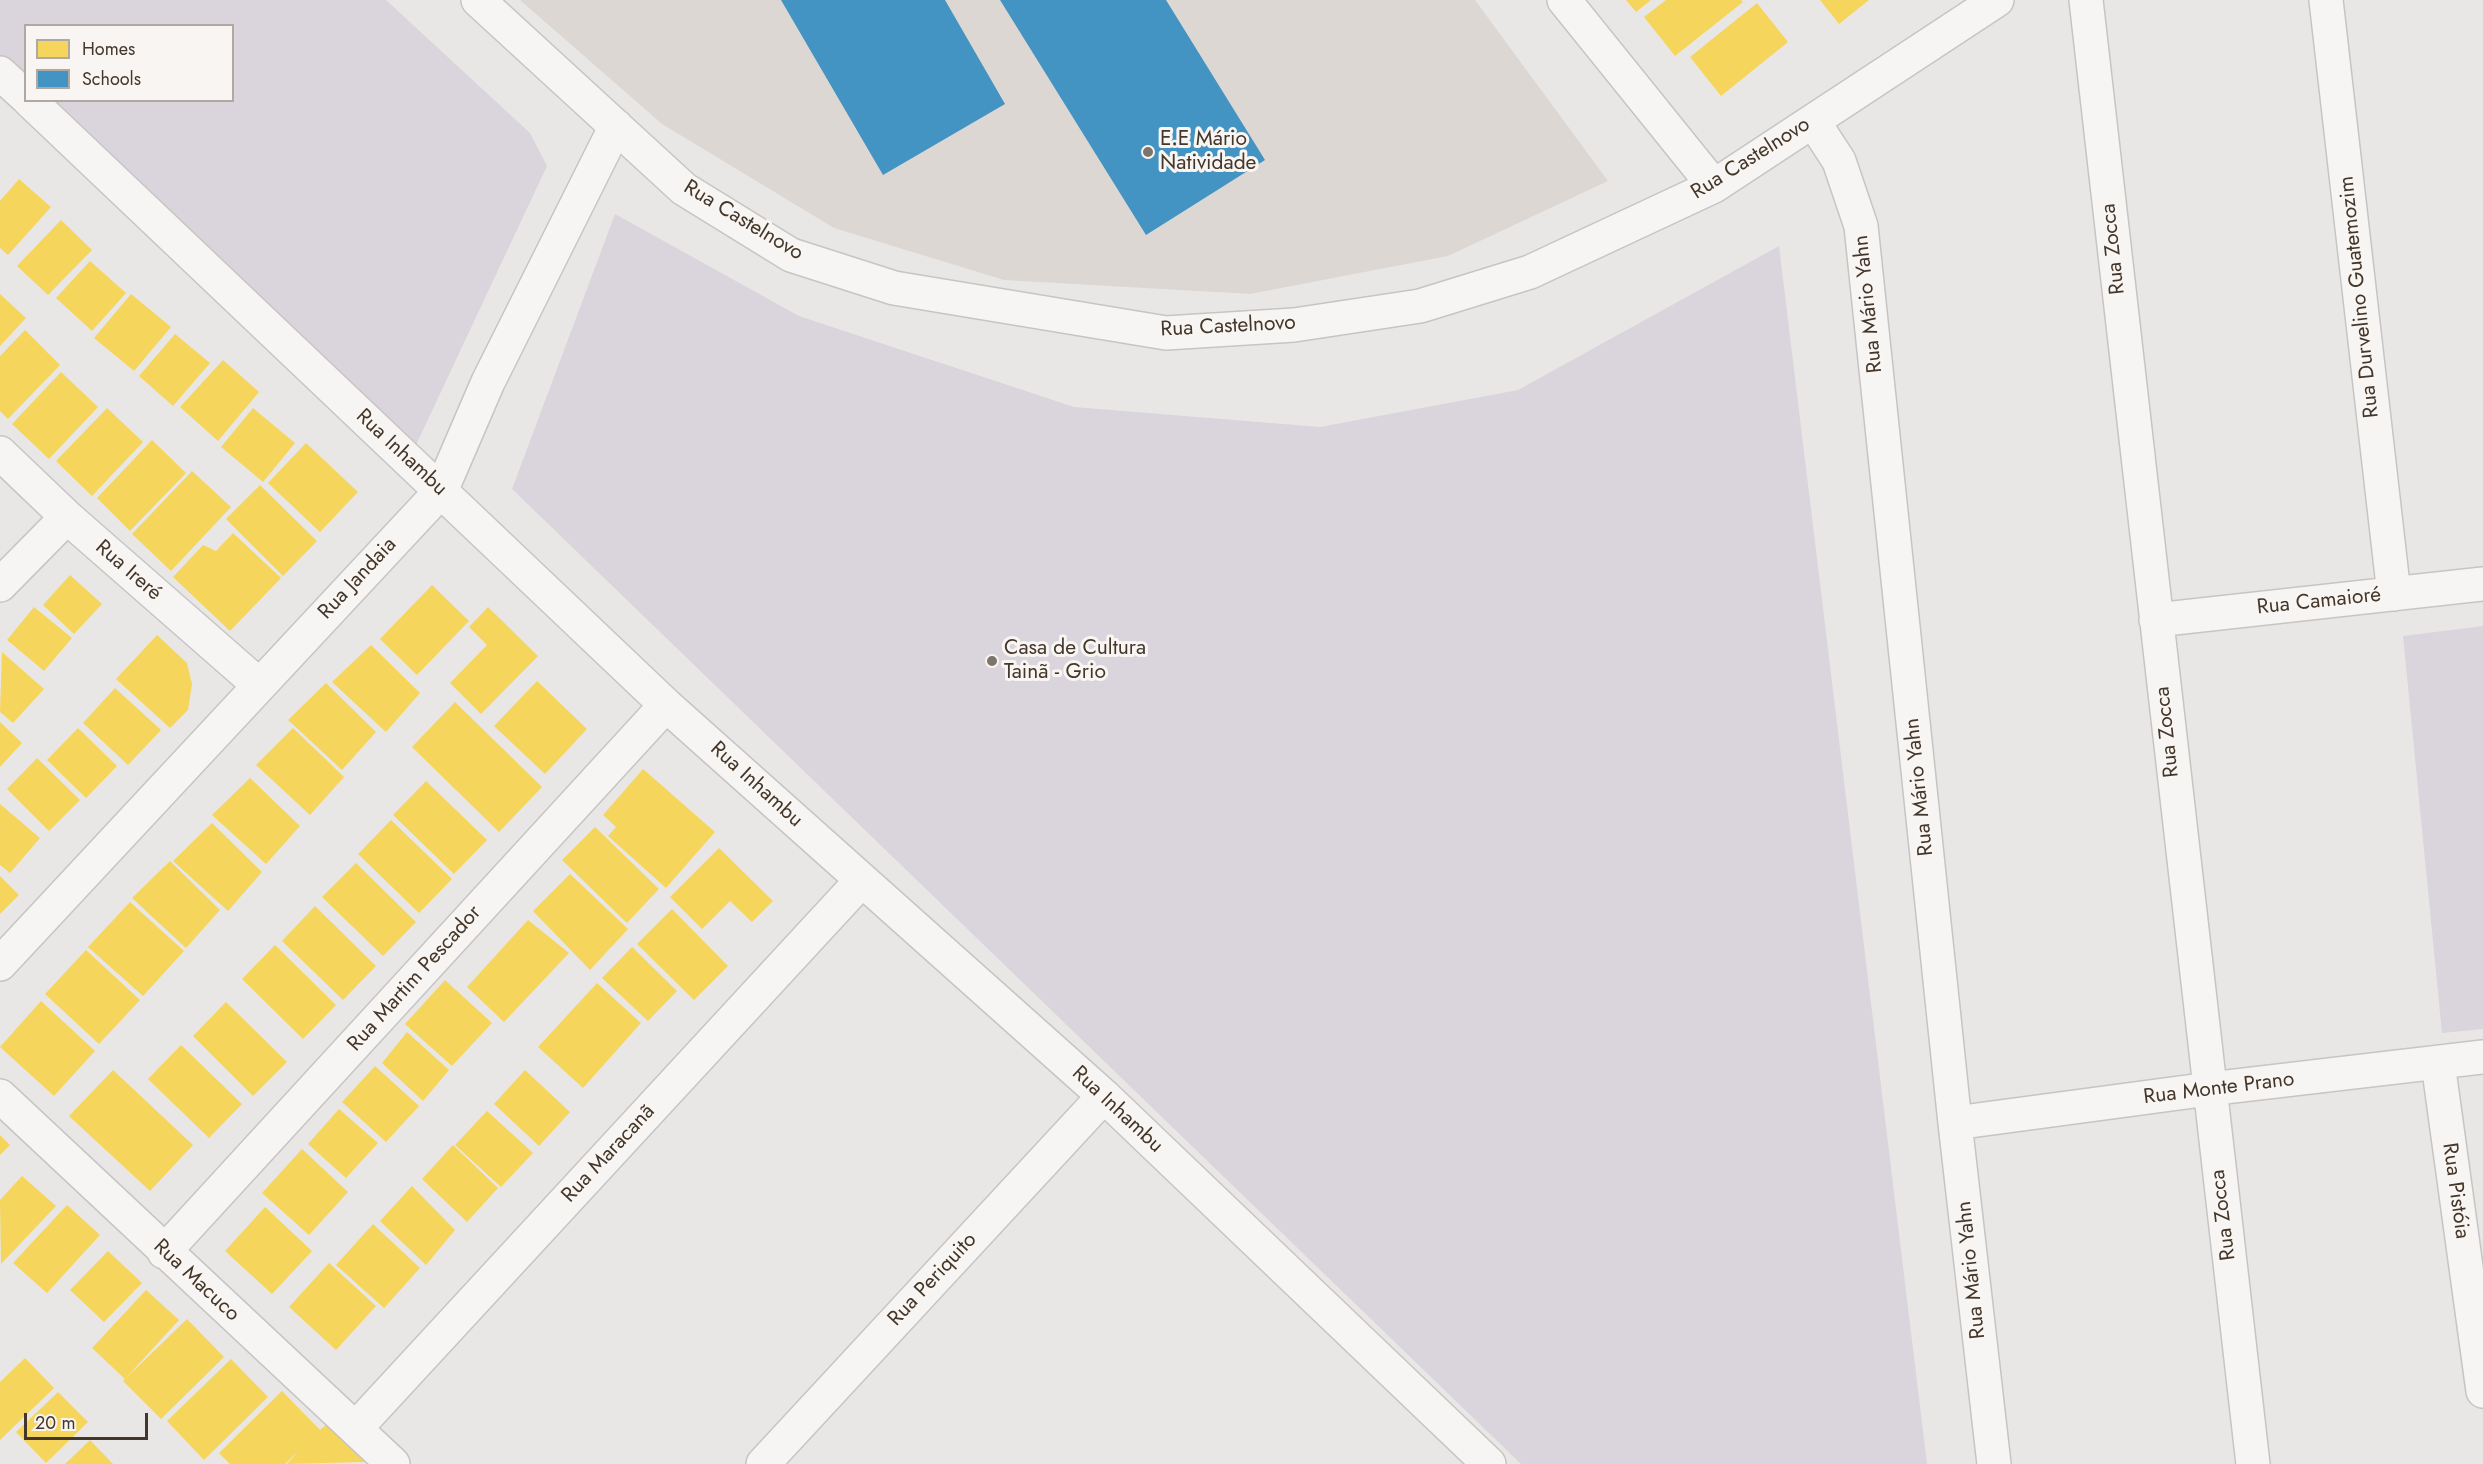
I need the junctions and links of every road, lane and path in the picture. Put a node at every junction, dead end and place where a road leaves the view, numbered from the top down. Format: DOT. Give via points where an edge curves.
graph roads {
  1 [pos="478,0"];
  2 [pos="1564,0"];
  3 [pos="1997,0"];
  4 [pos="2086,0"];
  5 [pos="2326,0"];
  6 [pos="0,73"];
  7 [pos="24,96"];
  8 [pos="30,102"];
  9 [pos="1813,120"];
  10 [pos="616,126"];
  11 [pos="1714,186"];
  12 [pos="0,453"];
  13 [pos="441,491"];
  14 [pos="67,517"];
  15 [pos="2483,584"];
  16 [pos="0,585"];
  17 [pos="2394,594"];
  18 [pos="2156,620"];
  19 [pos="259,685"];
  20 [pos="666,705"];
  21 [pos="862,880"];
  22 [pos="0,964"];
  23 [pos="2483,1057"];
  24 [pos="2438,1063"];
  25 [pos="2209,1089"];
  26 [pos="0,1096"];
  27 [pos="1104,1096"];
  28 [pos="1955,1123"];
  29 [pos="164,1252"];
  30 [pos="2483,1391"];
  31 [pos="356,1428"];
  32 [pos="393,1464"];
  33 [pos="763,1464"];
  34 [pos="1489,1464"];
  35 [pos="1994,1464"];
  36 [pos="2253,1464"];
  1 -- 10 [label="street, Rua Castelnovo"];
  2 -- 11 [label="street"];
  3 -- 9 [label="street, Rua Castelnovo"];
  4 -- 18 [label="street, Rua Zocca"];
  5 -- 17 [label="street, Rua Durvelino Guatemozim"];
  6 -- 7 [label="street, Rua Inhambu"];
  8 -- 13 [label="street, Rua Inhambu"];
  9 -- 11 [label="street, Rua Castelnovo"];
  9 -- 28 [label="street, Rua Mário Yahn" via="1839,161 1861,226"];
  10 -- 11 [label="street, Rua Castelnovo" via="684,189 791,255 894,288 1166,333 1294,325 1420,306 1530,272"];
  10 -- 13 [label="street, Rua Jandaia" via="488,382"];
  12 -- 14 [label="street, Rua Ireré"];
  13 -- 19 [label="street, Rua Jandaia"];
  13 -- 20 [label="street, Rua Inhambu"];
  14 -- 16 [label="street"];
  14 -- 19 [label="street, Rua Ireré"];
  15 -- 17 [label="street, Rua Camaioré"];
  17 -- 18 [label="street, Rua Camaioré"];
  18 -- 25 [label="street, Rua Zocca"];
  19 -- 22 [label="street, Rua Jandaia"];
  20 -- 21 [label="street, Rua Inhambu"];
  20 -- 29 [label="street, Rua Martim Pescador"];
  21 -- 27 [label="street, Rua Inhambu"];
  21 -- 31 [label="street, Rua Maracanã"];
  23 -- 24 [label="street, Rua Monte Prano"];
  24 -- 25 [label="street, Rua Monte Prano"];
  24 -- 30 [label="street, Rua Pistóia"];
  25 -- 28 [label="street, Rua Monte Prano"];
  25 -- 36 [label="street, Rua Zocca"];
  26 -- 29 [label="street, Rua Macuco"];
  27 -- 33 [label="street, Rua Periquito"];
  27 -- 34 [label="street, Rua Inhambu"];
  28 -- 35 [label="street, Rua Mário Yahn"];
  29 -- 31 [label="street, Rua Macuco"];
  31 -- 32 [label="street, Rua Macuco"];
}
